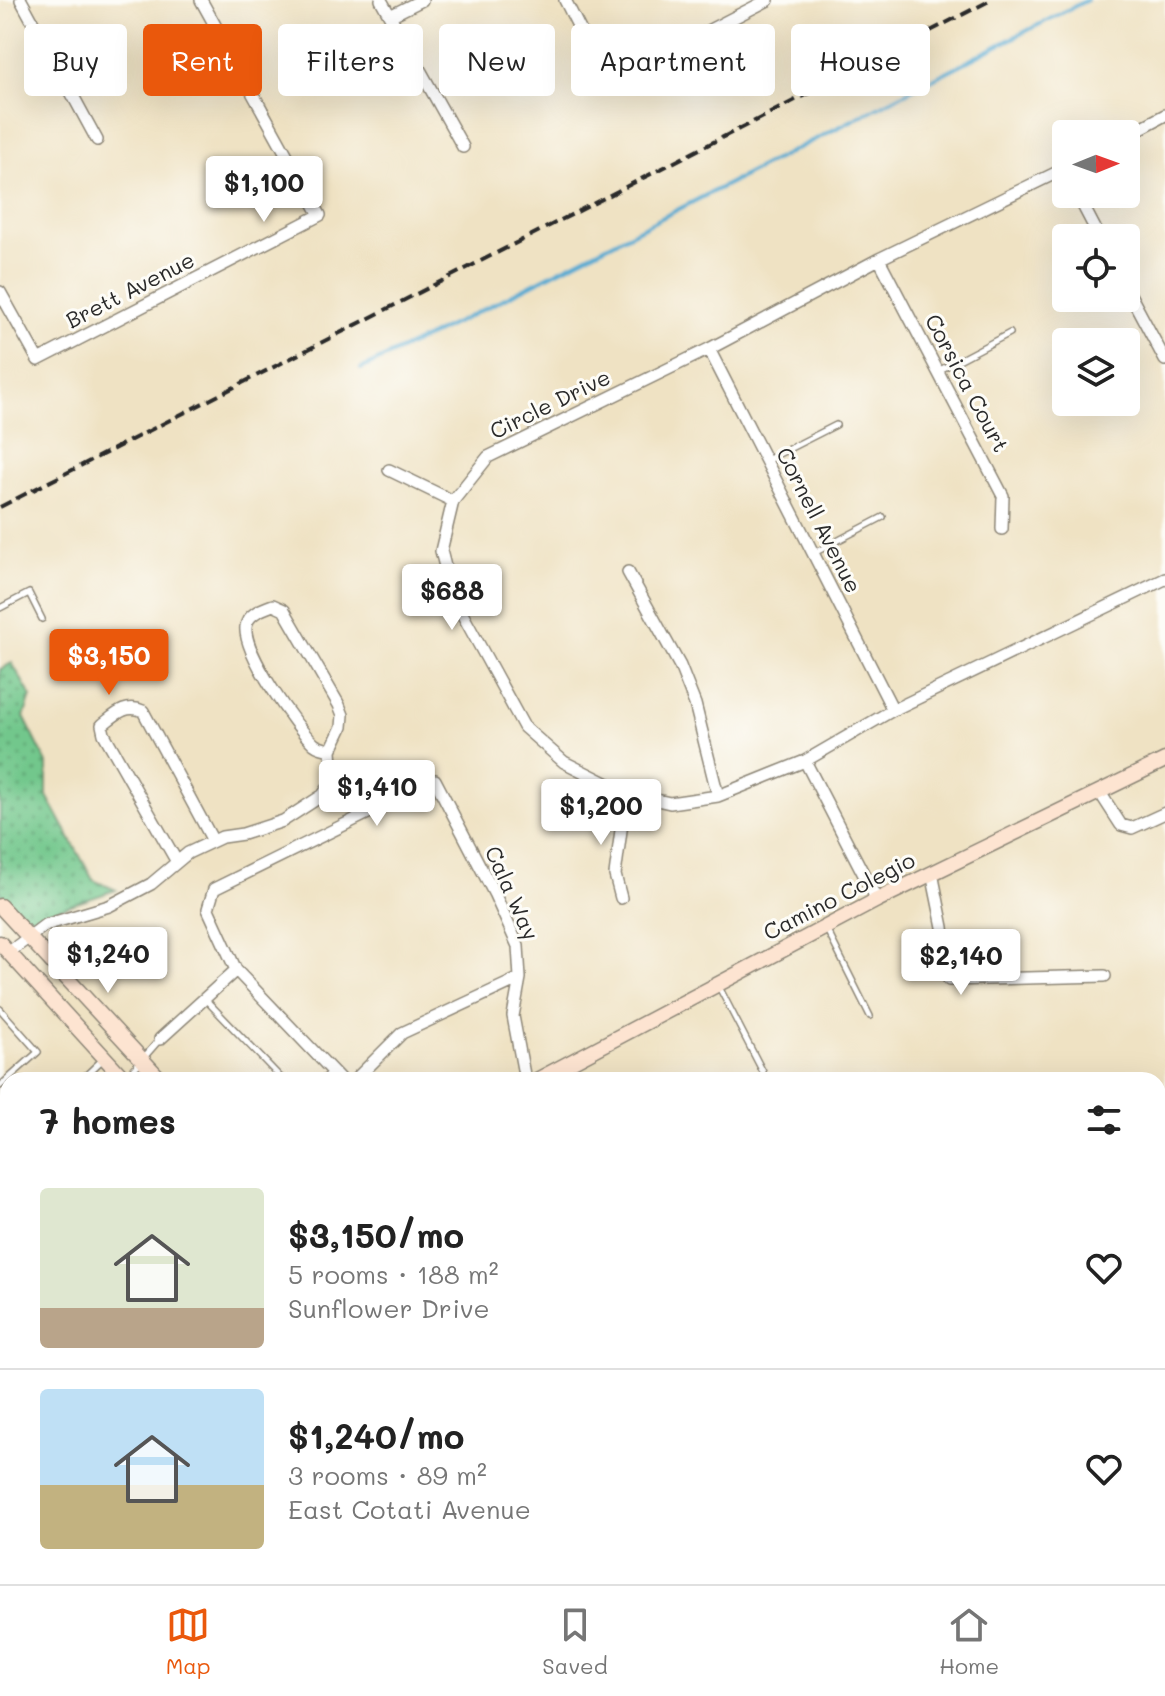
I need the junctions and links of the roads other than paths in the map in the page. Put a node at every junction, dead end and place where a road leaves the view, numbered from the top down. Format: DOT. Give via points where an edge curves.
graph roads {
  1 [pos="21,0"];
  2 [pos="201,0"];
  3 [pos="381,0"];
  4 [pos="422,0"];
  5 [pos="565,0"];
  6 [pos="768,0"];
  7 [pos="390,16"];
  8 [pos="1165,115"];
  9 [pos="1140,128"];
  10 [pos="97,140"];
  11 [pos="463,147"];
  12 [pos="1052,176"];
  13 [pos="879,259"];
  14 [pos="0,292"];
  15 [pos="1139,312"];
  16 [pos="1010,333"];
  17 [pos="709,349"];
  18 [pos="1165,360"];
  19 [pos="938,371"];
  20 [pos="836,425"];
  21 [pos="766,460"];
  22 [pos="389,470"];
  23 [pos="453,501"];
  24 [pos="883,517"];
  25 [pos="1002,529"];
  26 [pos="813,553"];
  27 [pos="628,572"];
  28 [pos="1165,579"];
  29 [pos="0,608"];
  30 [pos="42,619"];
  31 [pos="893,710"];
  32 [pos="331,750"];
  33 [pos="1165,760"];
  34 [pos="805,761"];
  35 [pos="1099,791"];
  36 [pos="626,793"];
  37 [pos="718,796"];
  38 [pos="1165,813"];
  39 [pos="213,841"];
  40 [pos="177,862"];
  41 [pos="932,873"];
  42 [pos="621,898"];
  43 [pos="877,900"];
  44 [pos="0,906"];
  45 [pos="825,927"];
  46 [pos="28,936"];
  47 [pos="4,948"];
  48 [pos="236,970"];
  49 [pos="1105,976"];
  50 [pos="520,978"];
  51 [pos="718,984"];
  52 [pos="204,999"];
  53 [pos="0,1009"];
  54 [pos="870,1016"];
  55 [pos="160,1039"];
  56 [pos="105,1056"];
  57 [pos="142,1060"];
  58 [pos="16,1072"];
  59 [pos="89,1072"];
  60 [pos="118,1072"];
  61 [pos="132,1072"];
  62 [pos="153,1072"];
  63 [pos="275,1072"];
  64 [pos="334,1072"];
  65 [pos="363,1072"];
  66 [pos="524,1072"];
  67 [pos="552,1072"];
  68 [pos="763,1072"];
  1 -- 10 [label="street"];
  2 -- 14 [label="street, Brett Avenue" via="320,215 38,360"];
  3 -- 7 [label="street"];
  4 -- 7 [label="street"];
  5 -- 6 [label="street" via="607,83"];
  7 -- 11 [label="street"];
  8 -- 9 [label="street"];
  12 -- 13 [label="street, Circle Drive"];
  13 -- 17 [label="street, Circle Drive"];
  13 -- 19 [label="street, Corsica Court"];
  15 -- 18 [label="street"];
  16 -- 19 [label="lane"];
  17 -- 21 [label="street, Cornell Avenue"];
  17 -- 23 [label="street, Circle Drive" via="488,457"];
  19 -- 25 [label="street, Corsica Court" via="1003,496"];
  20 -- 21 [label="lane"];
  21 -- 26 [label="street, Cornell Avenue"];
  22 -- 23 [label="street"];
  23 -- 36 [label="street, Circle Drive" via="441,551 453,597 524,727 564,762"];
  24 -- 26 [label="lane"];
  26 -- 31 [label="street, Cornell Avenue"];
  27 -- 37 [label="street" via="680,666"];
  28 -- 31 [label="street, Circle Drive"];
  29 -- 30 [label="lane" via="29,593"];
  31 -- 34 [label="street, Circle Drive"];
  32 -- 32 [label="street" via="342,727 339,705 284,610 263,608 249,616 247,646 284,707 316,746"];
  32 -- 39 [label="street" via="333,781 323,795 283,821"];
  33 -- 35 [label="street, Camino Colegio"];
  34 -- 37 [label="street, Circle Drive"];
  34 -- 43 [label="street"];
  35 -- 38 [label="street" via="1121,825 1132,828"];
  35 -- 41 [label="street, Camino Colegio"];
  36 -- 37 [label="street, Circle Drive" via="670,803"];
  36 -- 42 [label="street" via="615,875"];
  39 -- 40 [label="street"];
  39 -- 40 [label="street" via="143,711 122,709 102,725 104,734"];
  40 -- 46 [label="street" via="151,884 109,906 45,925"];
  41 -- 43 [label="street, Camino Colegio"];
  41 -- 49 [label="street" via="949,980"];
  43 -- 45 [label="street, Camino Colegio"];
  44 -- 46 [label="street"];
  45 -- 51 [label="street, Camino Colegio"];
  45 -- 54 [label="lane"];
  46 -- 47 [label="street"];
  46 -- 57 [label="street"];
  47 -- 56 [label="street"];
  48 -- 50 [label="street, Cala Way" via="208,909 214,889 435,780 518,946"];
  48 -- 52 [label="street"];
  48 -- 64 [label="street"];
  50 -- 65 [label="street" via="402,1033"];
  50 -- 66 [label="street, Cala Way" via="513,1016"];
  51 -- 67 [label="street, Camino Colegio"];
  51 -- 68 [label="lane"];
  52 -- 55 [label="street"];
  52 -- 63 [label="lane"];
  53 -- 58 [label="lane" via="38,1052"];
  55 -- 57 [label="lane"];
  56 -- 59 [label="lane"];
  56 -- 60 [label="street"];
  57 -- 61 [label="lane"];
  57 -- 62 [label="street"];
}
